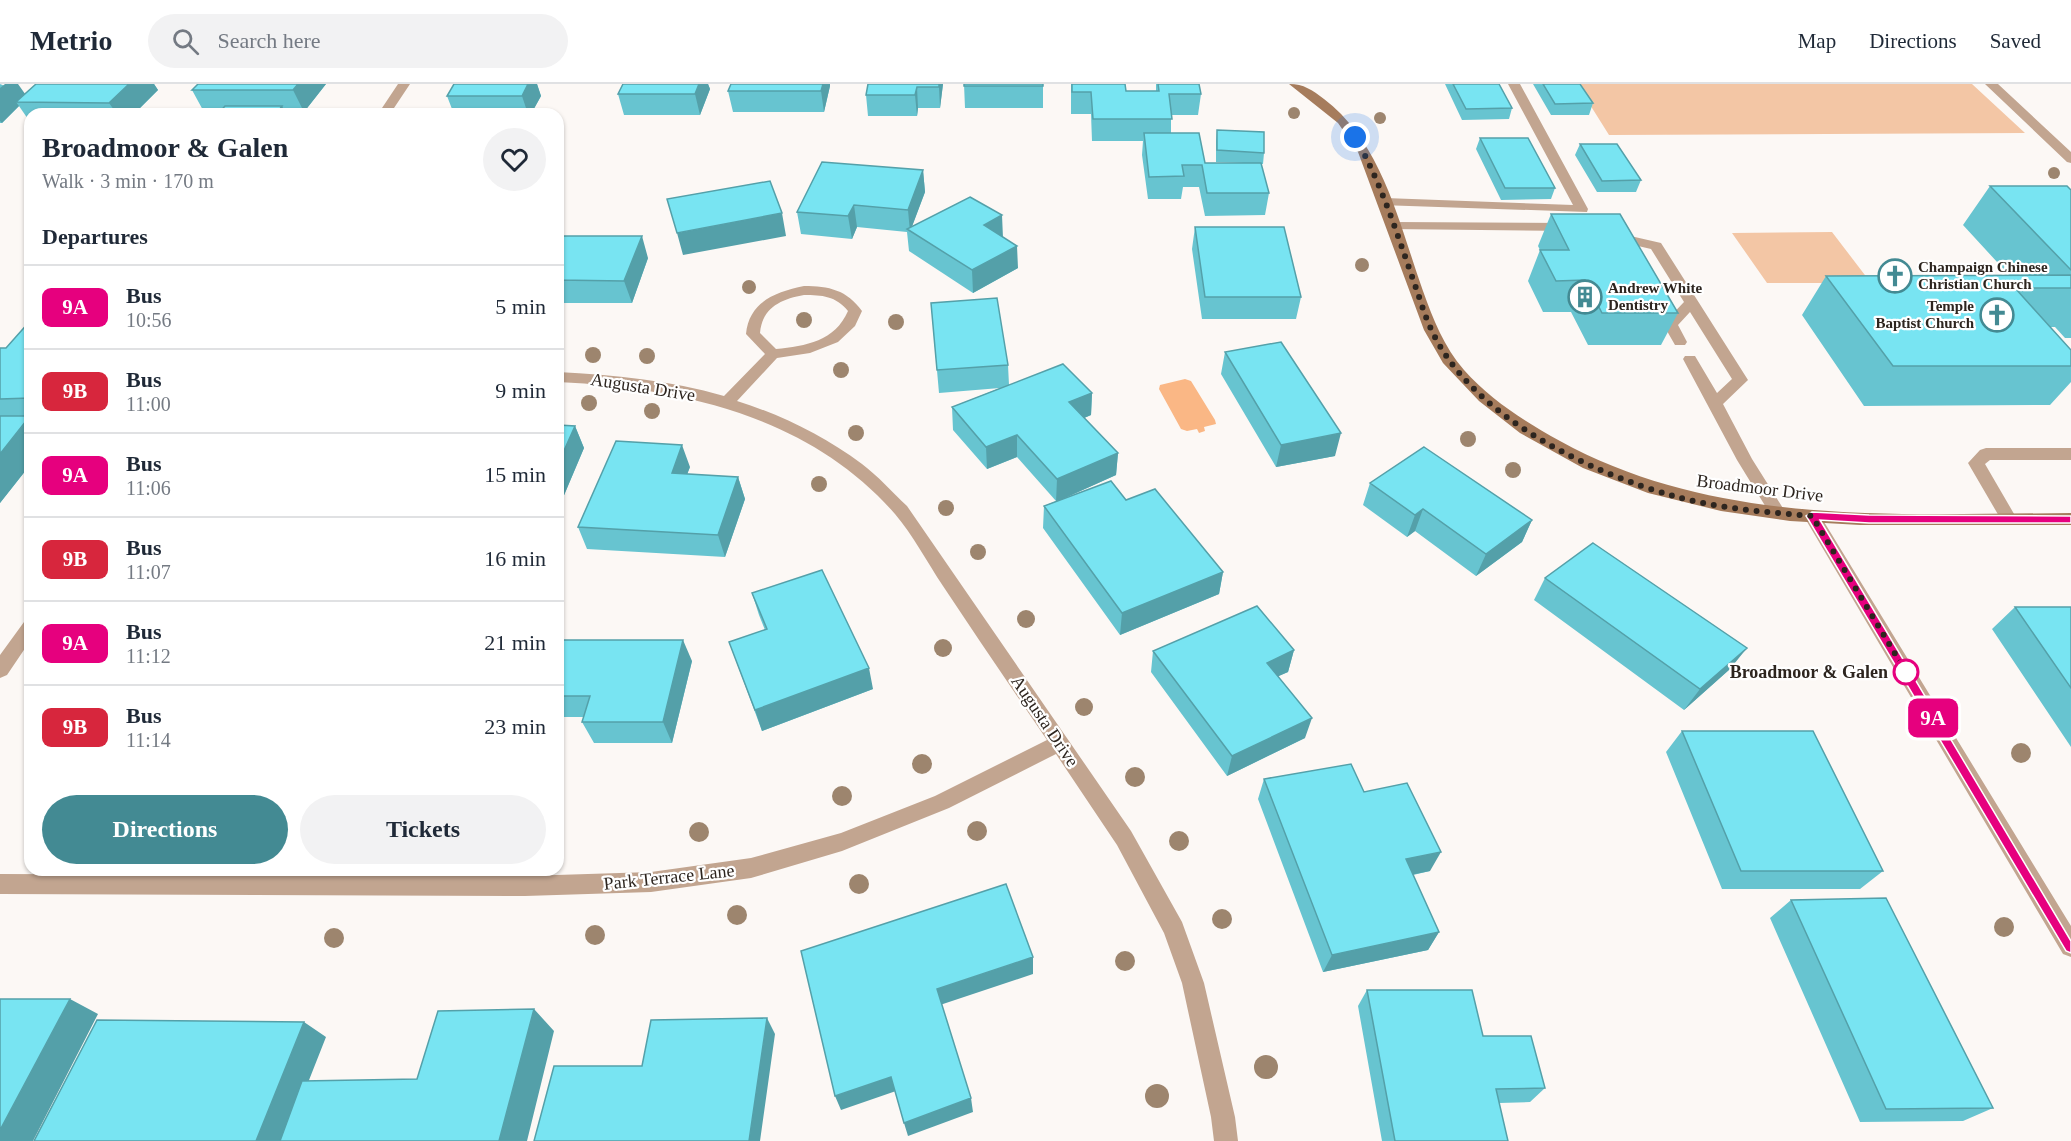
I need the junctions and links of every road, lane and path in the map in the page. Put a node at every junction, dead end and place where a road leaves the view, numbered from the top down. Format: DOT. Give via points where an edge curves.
graph roads {
  1 [pos="404,84"];
  2 [pos="1295,84"];
  3 [pos="1514,84"];
  4 [pos="1991,84"];
  5 [pos="388,108"];
  6 [pos="2071,159"];
  7 [pos="1385,202"];
  8 [pos="1394,226"];
  9 [pos="1581,228"];
  10 [pos="1603,233"];
  11 [pos="1692,302"];
  12 [pos="1680,342"];
  13 [pos="773,354"];
  14 [pos="1690,359"];
  15 [pos="564,377"];
  16 [pos="727,402"];
  17 [pos="1715,404"];
  18 [pos="2071,454"];
  19 [pos="1778,513"];
  20 [pos="1812,516"];
  21 [pos="2009,519"];
  22 [pos="2071,519"];
  23 [pos="24,636"];
  24 [pos="0,670"];
  25 [pos="1060,743"];
  26 [pos="0,884"];
  27 [pos="2071,946"];
  28 [pos="1226,1141"];
  1 -- 5 [label="street"];
  2 -- 7 [label="street, Broadmoor Drive" via="1341,119 1355,137 1371,164"];
  3 -- 7 [label="street" via="1582,209"];
  4 -- 6 [label="street"];
  7 -- 8 [label="street, Broadmoor Drive"];
  8 -- 9 [label="street"];
  8 -- 19 [label="street, Broadmoor Drive" via="1432,331 1449,360 1455,370 1507,416 1569,454 1634,483 1734,509"];
  10 -- 11 [label="street" via="1656,246"];
  11 -- 12 [label="street" via="1670,324"];
  11 -- 17 [label="street" via="1740,380"];
  13 -- 13 [label="street" via="753,334 760,310 774,299 819,290 840,294 851,301 855,311 843,333 827,343"];
  13 -- 16 [label="street"];
  14 -- 17 [label="street"];
  15 -- 16 [label="street, Augusta Drive" via="671,387"];
  16 -- 25 [label="street, Augusta Drive" via="810,438 858,469 901,510"];
  17 -- 19 [label="street"];
  18 -- 21 [label="street" via="1986,454 1976,464"];
  19 -- 20 [label="street, Broadmoor Drive"];
  20 -- 21 [label="street, Broadmoor Drive"];
  20 -- 27 [label="street"];
  21 -- 22 [label="street, Broadmoor Drive"];
  23 -- 24 [label="street"];
  25 -- 26 [label="street, Park Terrace Lane" via="942,802 842,842 751,868 651,882 525,886"];
  25 -- 28 [label="street, Augusta Drive" via="1124,838 1174,929 1192,984"];
}
